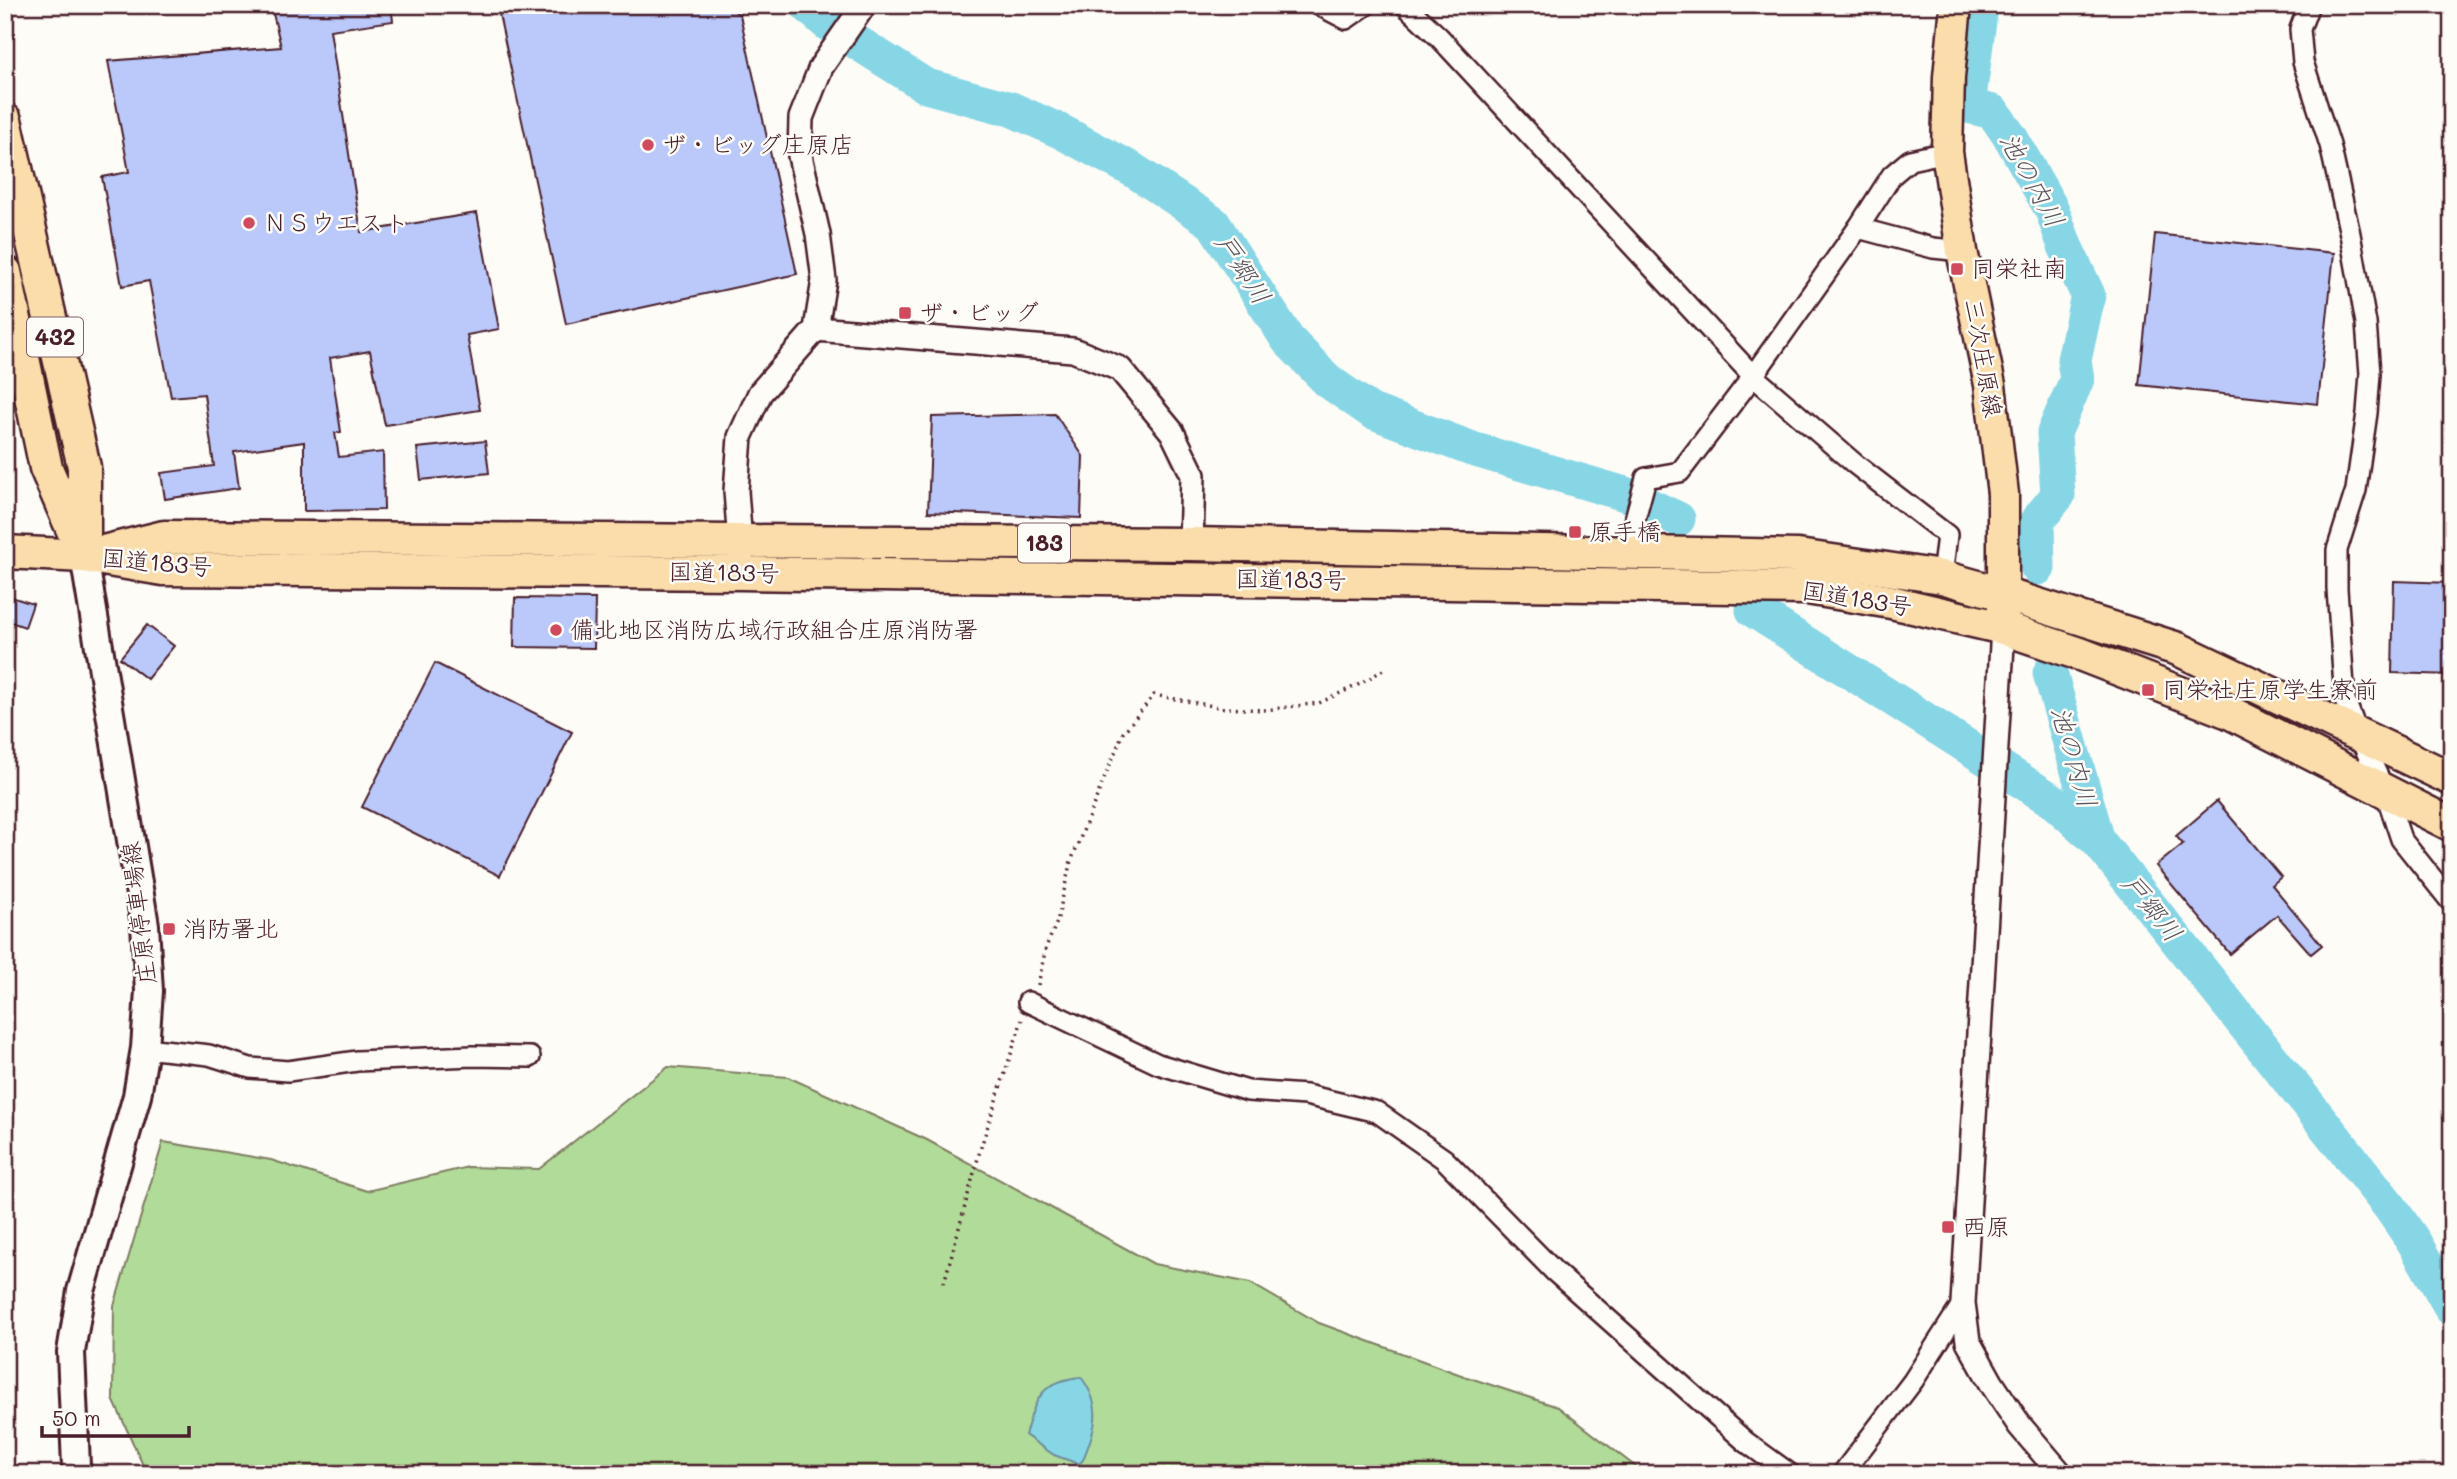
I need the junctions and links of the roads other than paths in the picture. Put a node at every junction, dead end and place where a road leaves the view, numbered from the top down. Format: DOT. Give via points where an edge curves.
graph roads {
  1 [pos="864,5"];
  2 [pos="1319,5"];
  3 [pos="1366,5"];
  4 [pos="1405,5"];
  5 [pos="1956,5"];
  6 [pos="2309,5"];
  7 [pos="5,120"];
  8 [pos="1947,152"];
  9 [pos="1858,228"];
  10 [pos="1962,251"];
  11 [pos="5,272"];
  12 [pos="816,329"];
  13 [pos="1753,376"];
  14 [pos="741,540"];
  15 [pos="1191,544"];
  16 [pos="5,552"];
  17 [pos="1626,552"];
  18 [pos="84,556"];
  19 [pos="741,573"];
  20 [pos="1942,578"];
  21 [pos="2003,594"];
  22 [pos="2003,628"];
  23 [pos="2357,732"];
  24 [pos="2452,779"];
  25 [pos="2385,791"];
  26 [pos="2452,825"];
  27 [pos="2452,903"];
  28 [pos="1028,1002"];
  29 [pos="145,1048"];
  30 [pos="530,1057"];
  31 [pos="1963,1303"];
  32 [pos="79,1474"];
  33 [pos="1790,1474"];
  34 [pos="1842,1474"];
  35 [pos="2061,1474"];
  1 -- 12 [label="street" via="821,67 801,118 800,156 824,279"];
  2 -- 3 [label="street" via="1346,19"];
  4 -- 13 [label="street"];
  5 -- 8 [label="main road, 三次庄原線"];
  6 -- 23 [label="street" via="2300,29 2303,62 2330,145 2350,234 2370,374 2356,490 2337,550 2345,700"];
  7 -- 18 [label="highway, 432" via="84,467"];
  8 -- 9 [label="street" via="1910,160 1892,175"];
  8 -- 10 [label="main road, 三次庄原線"];
  9 -- 10 [label="street"];
  9 -- 13 [label="street"];
  10 -- 21 [label="main road, 三次庄原線" via="1990,385 2003,494"];
  11 -- 18 [label="highway, 432" via="47,468"];
  12 -- 14 [label="street" via="760,393 740,437 736,491"];
  12 -- 15 [label="street" via="1073,350 1120,369 1172,432 1193,475"];
  13 -- 17 [label="street" via="1680,472 1646,478"];
  13 -- 20 [label="street" via="1854,464 1947,535"];
  14 -- 15 [label="highway, 国道183号 / 183"];
  14 -- 18 [label="highway, 国道183号 / 183" via="164,537"];
  14 -- 19 [label="street"];
  15 -- 17 [label="highway, 国道183号 / 183"];
  16 -- 18 [label="highway, 国道183号 / 183"];
  17 -- 20 [label="highway, 国道183号 / 183" via="1798,556"];
  18 -- 19 [label="highway, 国道183号 / 183" via="163,569"];
  18 -- 29 [label="main road, 庄原停車場線" via="145,925 149,991"];
  19 -- 22 [label="highway, 国道183号 / 183" via="1807,588"];
  20 -- 21 [label="highway, 国道183号 / 183"];
  21 -- 22 [label="main road, 三次庄原線"];
  21 -- 23 [label="highway, 国道183号 / 183" via="2178,649"];
  22 -- 25 [label="highway, 国道183号 / 183" via="2230,712"];
  22 -- 31 [label="street"];
  23 -- 24 [label="highway, 国道183号 / 183"];
  23 -- 25 [label="street"];
  25 -- 26 [label="highway, 国道183号 / 183"];
  25 -- 27 [label="street" via="2401,839"];
  28 -- 33 [label="street" via="1158,1064 1248,1091 1306,1095 1377,1112 1444,1158 1555,1272 1746,1442"];
  29 -- 30 [label="street" via="288,1071 357,1061"];
  29 -- 32 [label="main road, 庄原停車場線" via="137,1096 79,1303 71,1352"];
  31 -- 34 [label="street" via="1913,1381"];
  31 -- 35 [label="street" via="1968,1341 1992,1384"];
}
